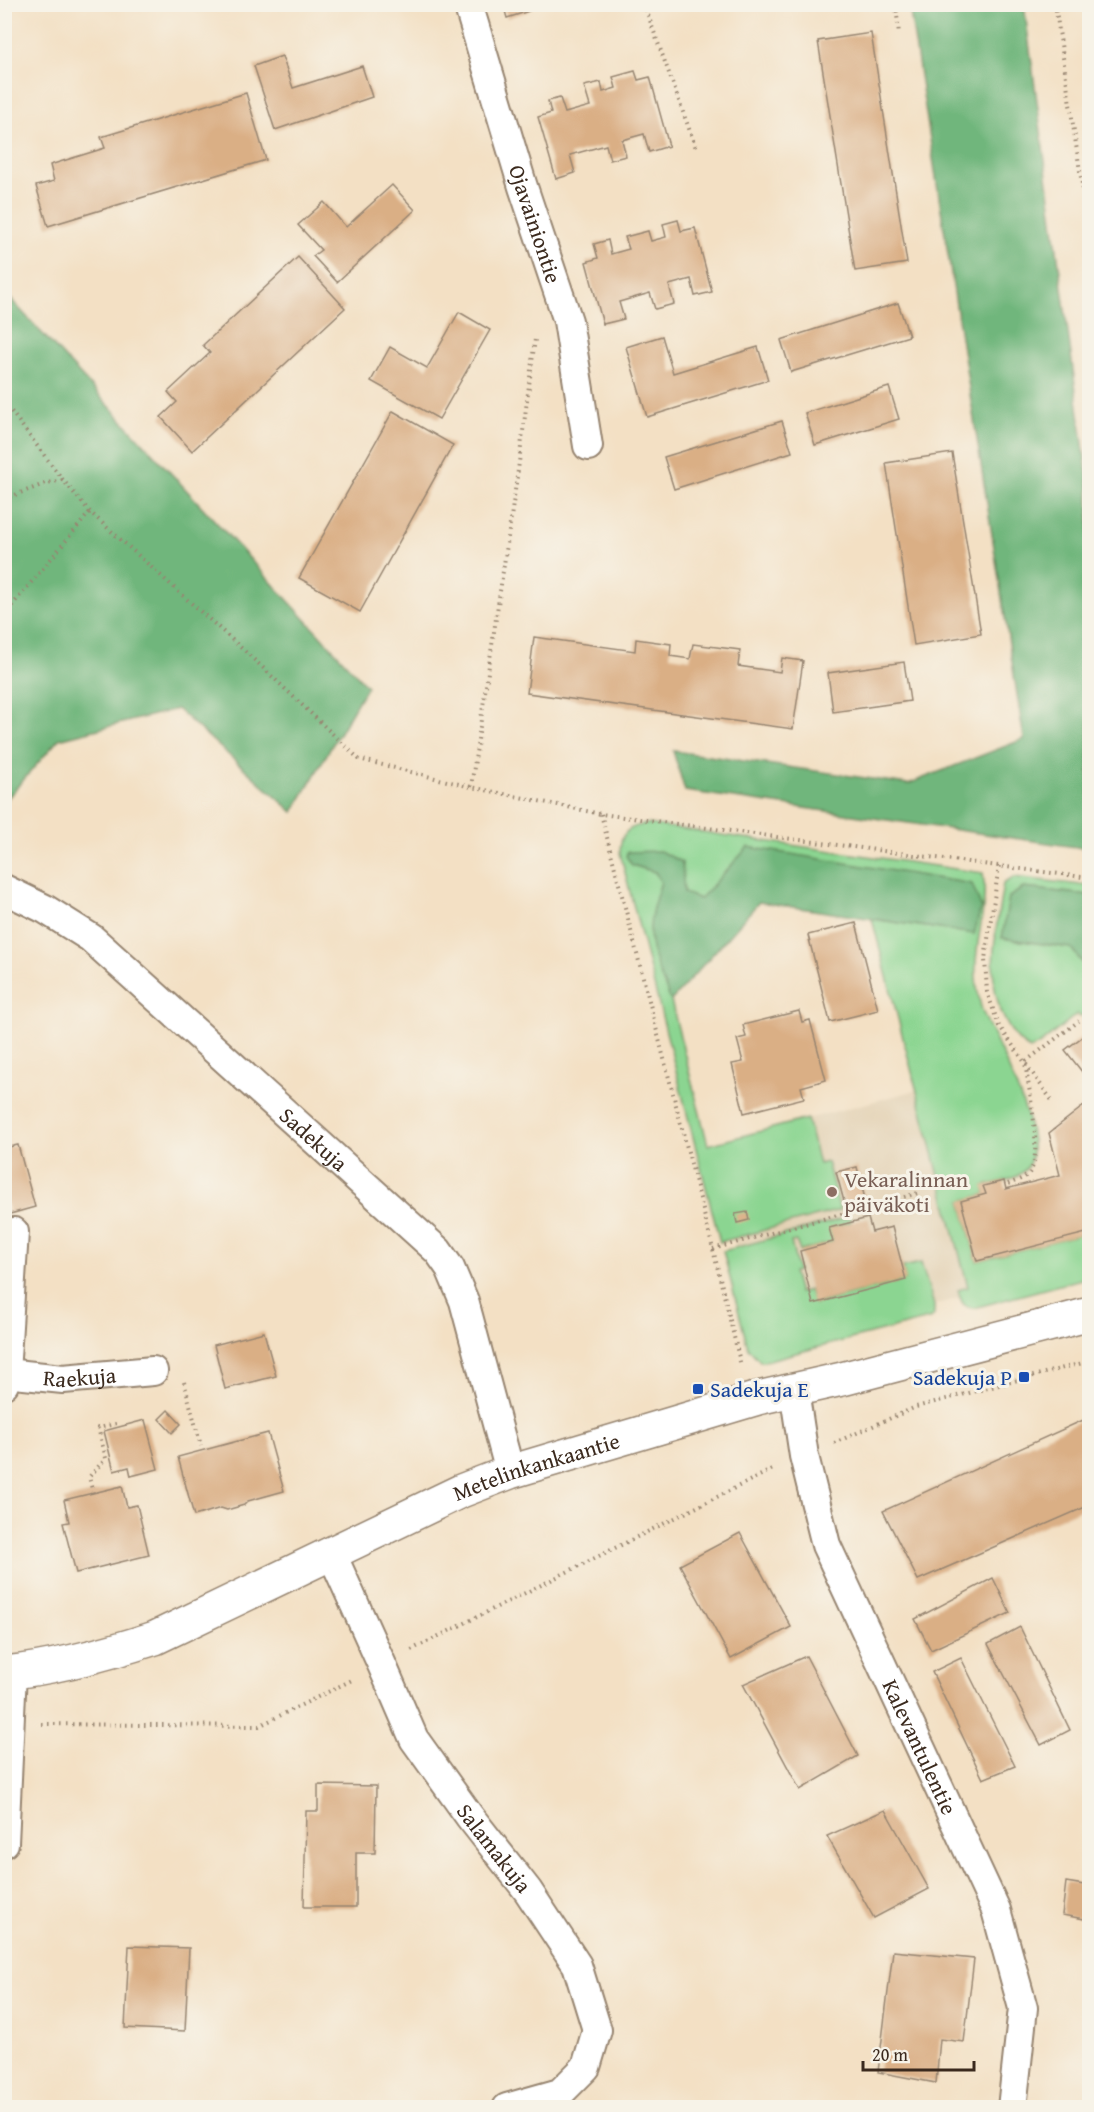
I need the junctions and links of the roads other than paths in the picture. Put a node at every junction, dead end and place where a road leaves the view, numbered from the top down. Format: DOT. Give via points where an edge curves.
graph roads {
  1 [pos="468,4"];
  2 [pos="588,446"];
  3 [pos="4,889"];
  4 [pos="14,1232"];
  5 [pos="1089,1314"];
  6 [pos="153,1371"];
  7 [pos="5,1373"];
  8 [pos="4,1384"];
  9 [pos="794,1390"];
  10 [pos="510,1472"];
  11 [pos="331,1552"];
  12 [pos="8,1673"];
  13 [pos="4,1843"];
  14 [pos="507,2108"];
  15 [pos="1012,2108"];
  1 -- 2 [label="street, Ojavainiontie" via="568,321"];
  3 -- 10 [label="street, Sadekuja" via="91,938 438,1251 464,1301"];
  4 -- 7 [label="street"];
  5 -- 9 [label="street, Metelinkankaantie"];
  6 -- 7 [label="street, Raekuja" via="63,1379"];
  7 -- 8 [label="street"];
  9 -- 10 [label="street, Metelinkankaantie"];
  9 -- 15 [label="street, Kalevantulentie" via="804,1456 826,1545 996,1910 1023,2008"];
  10 -- 11 [label="street, Metelinkankaantie"];
  11 -- 12 [label="street, Metelinkankaantie" via="155,1638 106,1654"];
  11 -- 14 [label="street, Salamakuja" via="414,1739 528,1891 577,1965 597,2030 586,2067 560,2093"];
  12 -- 13 [label="street" via="10,1724"];
}
